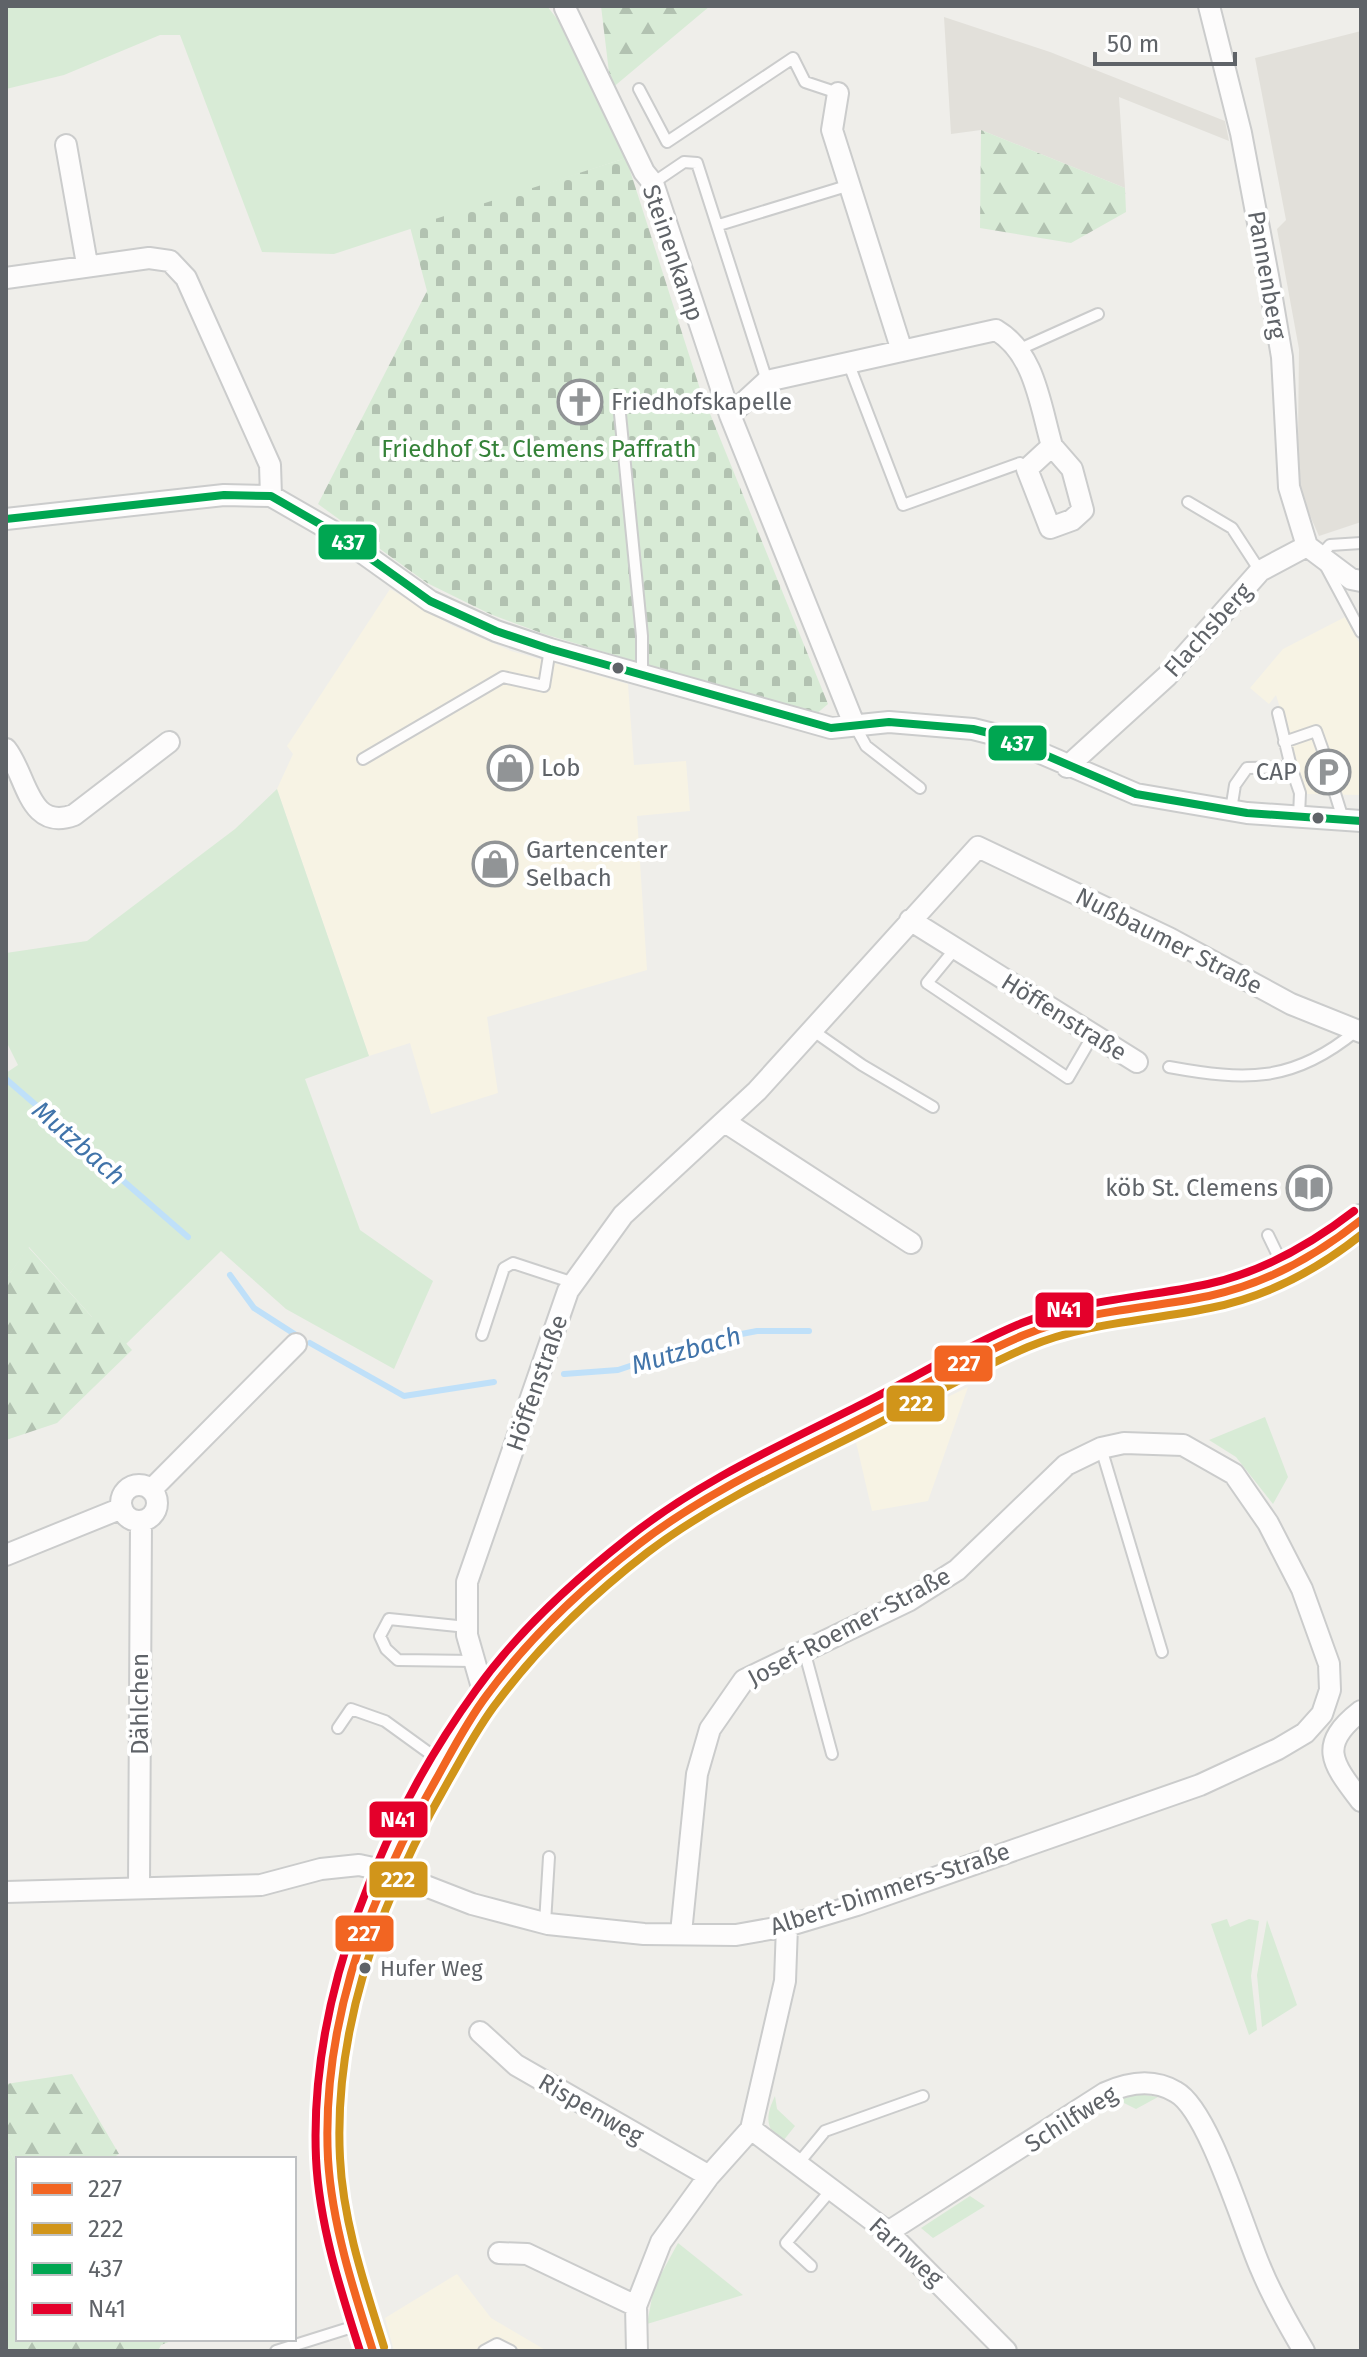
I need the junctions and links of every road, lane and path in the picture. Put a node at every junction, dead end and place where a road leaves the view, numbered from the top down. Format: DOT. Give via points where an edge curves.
graph roads {
  1 [pos="1209,6"];
  2 [pos="565,8"];
  3 [pos="639,89"];
  4 [pos="838,93"];
  5 [pos="66,145"];
  6 [pos="653,183"];
  7 [pos="850,185"];
  8 [pos="719,225"];
  9 [pos="87,264"];
  10 [pos="6,278"];
  11 [pos="1098,314"];
  12 [pos="1020,349"];
  13 [pos="902,351"];
  14 [pos="848,362"];
  15 [pos="767,381"];
  16 [pos="620,414"];
  17 [pos="730,415"];
  18 [pos="1052,446"];
  19 [pos="1027,469"];
  20 [pos="271,496"];
  21 [pos="1188,502"];
  22 [pos="6,519"];
  23 [pos="1361,543"];
  24 [pos="1316,555"];
  25 [pos="1260,571"];
  26 [pos="1361,581"];
  27 [pos="1361,632"];
  28 [pos="550,649"];
  29 [pos="642,675"];
  30 [pos="1278,713"];
  31 [pos="854,724"];
  32 [pos="169,742"];
  33 [pos="1284,742"];
  34 [pos="6,749"];
  35 [pos="363,759"];
  36 [pos="1326,759"];
  37 [pos="1067,767"];
  38 [pos="1291,767"];
  39 [pos="1329,774"];
  40 [pos="920,788"];
  41 [pos="1231,810"];
  42 [pos="1299,816"];
  43 [pos="1352,820"];
  44 [pos="978,847"];
  45 [pos="910,920"];
  46 [pos="955,949"];
  47 [pos="812,1030"];
  48 [pos="1358,1032"];
  49 [pos="1093,1035"];
  50 [pos="1137,1062"];
  51 [pos="1169,1067"];
  52 [pos="933,1107"];
  53 [pos="725,1122"];
  54 [pos="1361,1220"];
  55 [pos="1268,1235"];
  56 [pos="911,1243"];
  57 [pos="1284,1270"];
  58 [pos="574,1283"];
  59 [pos="482,1335"];
  60 [pos="296,1344"];
  61 [pos="1101,1448"];
  62 [pos="151,1490"];
  63 [pos="122,1508"];
  64 [pos="141,1521"];
  65 [pos="6,1555"];
  66 [pos="467,1627"];
  67 [pos="804,1650"];
  68 [pos="1162,1652"];
  69 [pos="474,1661"];
  70 [pos="485,1698"];
  71 [pos="1361,1711"];
  72 [pos="1322,1714"];
  73 [pos="338,1728"];
  74 [pos="832,1754"];
  75 [pos="445,1764"];
  76 [pos="1361,1801"];
  77 [pos="549,1857"];
  78 [pos="387,1871"];
  79 [pos="139,1887"];
  80 [pos="6,1892"];
  81 [pos="545,1923"];
  82 [pos="787,1926"];
  83 [pos="681,1933"];
  84 [pos="480,2032"];
  85 [pos="923,2096"];
  86 [pos="751,2129"];
  87 [pos="797,2165"];
  88 [pos="709,2176"];
  89 [pos="831,2190"];
  90 [pos="888,2232"];
  91 [pos="499,2253"];
  92 [pos="811,2266"];
  93 [pos="636,2306"];
  94 [pos="369,2337"];
  95 [pos="484,2350"];
  96 [pos="276,2351"];
  97 [pos="511,2351"];
  98 [pos="637,2351"];
  99 [pos="1006,2351"];
  100 [pos="1304,2351"];
  1 -- 24 [label="street, Pannenberg" via="1241,133 1282,357 1289,487"];
  2 -- 6 [label="street, Steinenkamp"];
  3 -- 4 [label="lane" via="667,142 793,58 805,82"];
  4 -- 7 [label="street" via="832,130"];
  5 -- 9 [label="street"];
  6 -- 8 [label="lane" via="684,162 697,163"];
  6 -- 17 [label="street, Steinenkamp"];
  7 -- 8 [label="lane"];
  7 -- 13 [label="street"];
  8 -- 15 [label="lane"];
  9 -- 10 [label="street"];
  9 -- 20 [label="street" via="149,258 170,261 186,278 270,465"];
  11 -- 12 [label="lane"];
  12 -- 13 [label="street" via="996,330"];
  12 -- 18 [label="street"];
  13 -- 14 [label="street"];
  14 -- 15 [label="street"];
  14 -- 19 [label="lane" via="903,505 1020,463"];
  15 -- 17 [label="street"];
  16 -- 29 [label="lane"];
  17 -- 31 [label="street, Steinenkamp"];
  18 -- 19 [label="street"];
  18 -- 19 [label="street" via="1072,469 1083,510 1050,528"];
  20 -- 22 [label="street" via="224,495"];
  20 -- 28 [label="street" via="332,531 430,601"];
  21 -- 25 [label="lane" via="1232,528"];
  23 -- 24 [label="lane" via="1330,545"];
  24 -- 25 [label="street, Flachsberg"];
  24 -- 26 [label="street"];
  24 -- 27 [label="lane"];
  25 -- 37 [label="street, Flachsberg" via="1167,676"];
  28 -- 29 [label="street"];
  28 -- 35 [label="lane" via="544,686 503,677"];
  29 -- 31 [label="street" via="831,728"];
  30 -- 33 [label="lane"];
  31 -- 37 [label="street" via="973,729 1001,736"];
  31 -- 40 [label="lane" via="866,746"];
  32 -- 34 [label="street" via="74,815 56,819 37,810"];
  33 -- 36 [label="lane" via="1316,731"];
  33 -- 38 [label="lane"];
  37 -- 41 [label="street" via="1136,794"];
  38 -- 41 [label="lane" via="1247,768 1235,785"];
  38 -- 42 [label="lane" via="1300,793"];
  39 -- 43 [label="lane"];
  41 -- 42 [label="street"];
  42 -- 43 [label="street"];
  44 -- 45 [label="street, Höffenstraße"];
  44 -- 48 [label="street, Nußbaumer Straße" via="1169,938 1291,1004"];
  45 -- 46 [label="street, Höffenstraße"];
  45 -- 47 [label="street, Höffenstraße"];
  46 -- 49 [label="street, Höffenstraße"];
  46 -- 49 [label="lane" via="927,983 1068,1078"];
  47 -- 52 [label="lane"];
  47 -- 53 [label="street, Höffenstraße"];
  48 -- 51 [label="lane" via="1315,1061 1276,1073 1227,1078"];
  49 -- 50 [label="street, Höffenstraße"];
  53 -- 56 [label="street"];
  53 -- 58 [label="street, Höffenstraße" via="623,1215"];
  54 -- 57 [label="main road"];
  55 -- 57 [label="lane"];
  57 -- 70 [label="main road" via="1205,1297 1133,1305 1049,1325 706,1499 642,1541 589,1585"];
  58 -- 59 [label="lane" via="513,1263 504,1268"];
  58 -- 66 [label="street, Höffenstraße" via="467,1582"];
  60 -- 62 [label="street, Dählchen"];
  61 -- 67 [label="street, Josef-Roemer-Straße" via="1066,1465 1009,1516 969,1562 908,1601"];
  61 -- 68 [label="lane"];
  61 -- 72 [label="street, Josef-Roemer-Straße" via="1124,1443 1183,1445 1234,1474 1268,1523 1302,1589 1329,1664 1330,1690"];
  62 -- 63 [label="street, Dählchen" via="140,1485 128,1489"];
  62 -- 64 [label="street, Dählchen" via="155,1511"];
  63 -- 64 [label="street" via="130,1519"];
  63 -- 65 [label="street, Dählchen"];
  64 -- 79 [label="street, Dählchen"];
  66 -- 69 [label="street, Höffenstraße"];
  66 -- 69 [label="lane" via="389,1619 380,1636 398,1660"];
  67 -- 74 [label="lane"];
  67 -- 83 [label="street, Josef-Roemer-Straße" via="744,1680 710,1729 697,1774"];
  69 -- 70 [label="street, Höffenstraße"];
  70 -- 75 [label="main road"];
  71 -- 76 [label="street" via="1340,1727 1332,1754"];
  72 -- 82 [label="street, Albert-Dimmers-Straße" via="1305,1733 1278,1749 1200,1785"];
  73 -- 75 [label="lane" via="351,1709 385,1721"];
  75 -- 78 [label="main road"];
  77 -- 81 [label="lane"];
  78 -- 79 [label="street" via="340,1866 261,1885"];
  78 -- 81 [label="street, Albert-Dimmers-Straße" via="472,1904"];
  78 -- 94 [label="main road" via="336,2035 328,2150 332,2187"];
  79 -- 80 [label="street"];
  81 -- 83 [label="street, Albert-Dimmers-Straße"];
  82 -- 83 [label="street, Albert-Dimmers-Straße" via="736,1935"];
  82 -- 86 [label="street" via="785,1981"];
  84 -- 88 [label="street, Rispenweg" via="516,2065"];
  85 -- 87 [label="lane" via="825,2131"];
  86 -- 87 [label="street, Farnweg"];
  86 -- 88 [label="street"];
  87 -- 89 [label="street, Farnweg"];
  88 -- 93 [label="street" via="661,2242"];
  89 -- 90 [label="street, Farnweg"];
  89 -- 92 [label="lane" via="786,2243"];
  90 -- 99 [label="street, Farnweg"];
  90 -- 100 [label="street, Schilfweg" via="1105,2093 1139,2083 1158,2085 1175,2091 1196,2114 1261,2270"];
  91 -- 93 [label="street" via="527,2254"];
  93 -- 98 [label="street"];
  94 -- 96 [label="lane"];
  95 -- 97 [label="lane" via="497,2344"];
}
